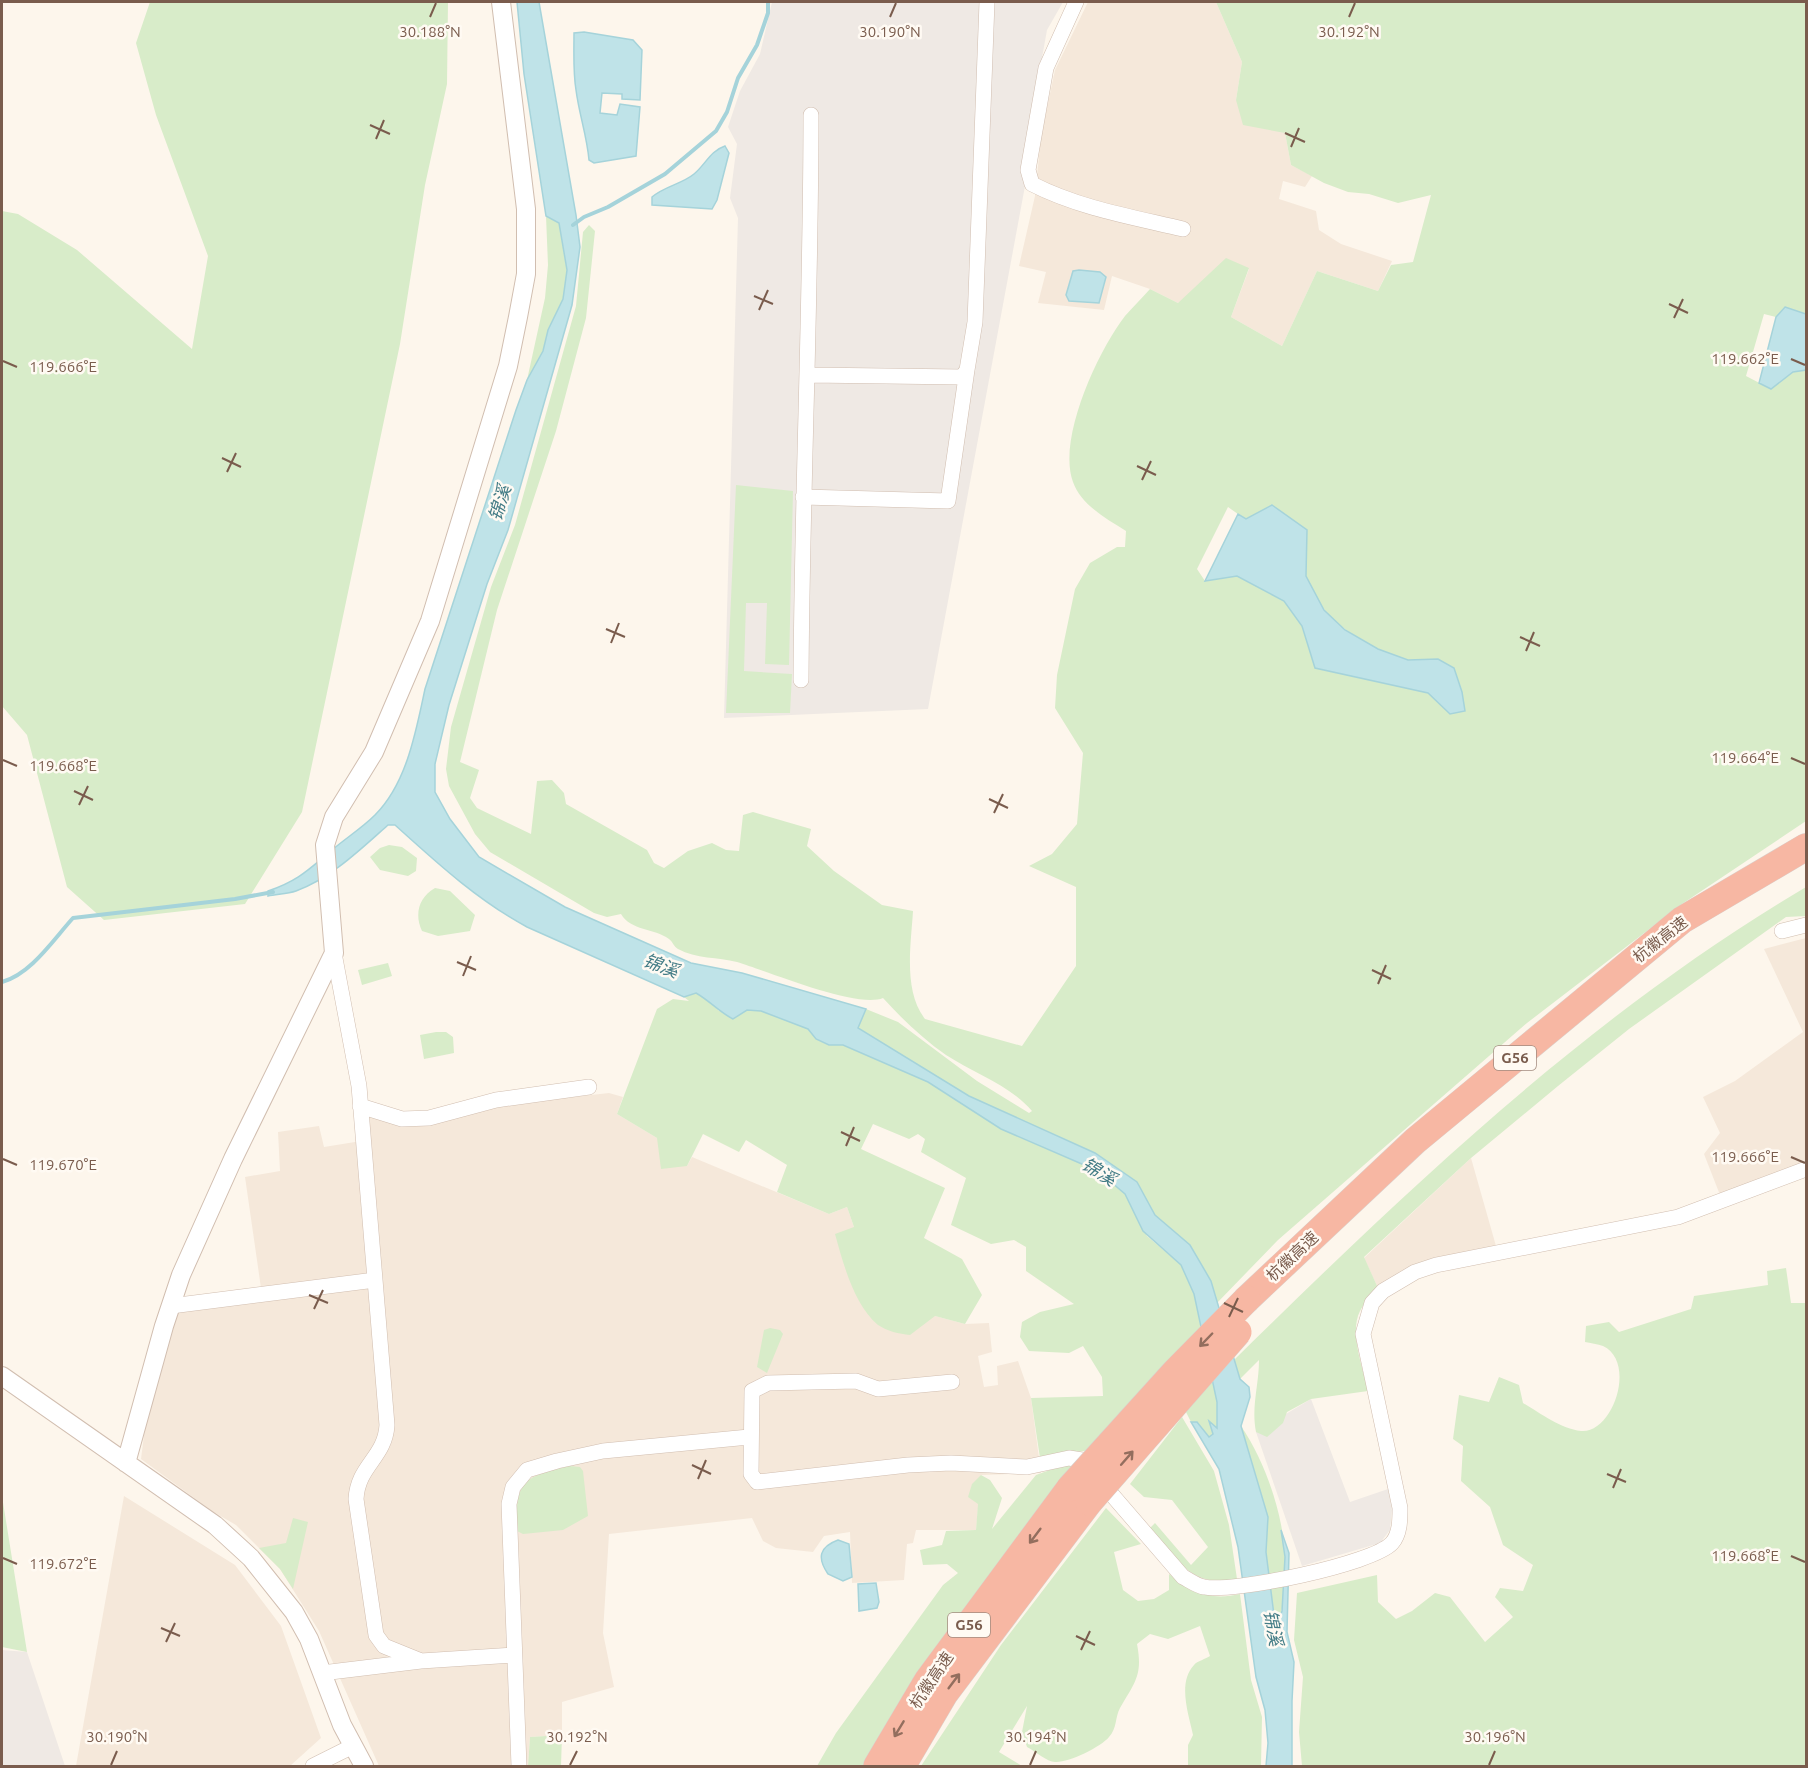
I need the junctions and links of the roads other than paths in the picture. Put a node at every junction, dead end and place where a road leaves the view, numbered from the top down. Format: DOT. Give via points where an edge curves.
graph roads {
  1 [pos="501,2"];
  2 [pos="987,2"];
  3 [pos="1076,2"];
  4 [pos="811,115"];
  5 [pos="1183,229"];
  6 [pos="967,370"];
  7 [pos="809,375"];
  8 [pos="803,496"];
  9 [pos="801,680"];
  10 [pos="1806,846"];
  11 [pos="1806,863"];
  12 [pos="1806,925"];
  13 [pos="1782,931"];
  14 [pos="334,954"];
  15 [pos="589,1087"];
  16 [pos="360,1106"];
  17 [pos="1806,1169"];
  18 [pos="375,1280"];
  19 [pos="171,1306"];
  20 [pos="1251,1306"];
  21 [pos="2,1376"];
  22 [pos="952,1382"];
  23 [pos="749,1437"];
  24 [pos="126,1462"];
  25 [pos="1079,1495"];
  26 [pos="513,1655"];
  27 [pos="421,1661"];
  28 [pos="322,1673"];
  29 [pos="353,1746"];
  30 [pos="313,1767"];
  31 [pos="364,1767"];
  32 [pos="519,1767"];
  33 [pos="877,1767"];
  34 [pos="902,1767"];
  1 -- 14 [label="street" via="526,209 526,274 508,366 430,621 374,752 334,817 326,845"];
  2 -- 6 [label="street" via="975,322"];
  3 -- 5 [label="street" via="1046,68 1028,170 1032,184 1099,209"];
  4 -- 7 [label="street"];
  6 -- 7 [label="street" via="962,377"];
  6 -- 8 [label="street" via="948,501"];
  7 -- 8 [label="street"];
  8 -- 9 [label="street"];
  10 -- 20 [label="highway, 杭徽高速 / G56" via="1682,920 1414,1141"];
  11 -- 20 [label="highway, 杭徽高速 / G56" via="1687,931 1425,1149"];
  12 -- 13 [label="street"];
  14 -- 16 [label="street"];
  14 -- 19 [label="street" via="228,1170"];
  15 -- 16 [label="street" via="496,1100 429,1118 402,1119"];
  16 -- 18 [label="street"];
  17 -- 23 [label="street" via="1678,1217 1436,1265 1383,1291 1372,1303 1363,1334 1400,1508 1400,1526 1394,1542 1380,1553 1301,1575 1236,1587 1203,1587 1183,1577 1082,1460 1069,1458 1027,1467 908,1465 757,1482 751,1474"];
  18 -- 19 [label="street"];
  18 -- 27 [label="street" via="386,1435 357,1482 356,1499 376,1635 384,1646"];
  19 -- 24 [label="street"];
  20 -- 25 [label="highway, 杭徽高速 / G56, bridge" via="1175,1372"];
  21 -- 24 [label="street"];
  22 -- 23 [label="street" via="878,1389 856,1381 768,1383 752,1391"];
  23 -- 26 [label="street" via="603,1451 527,1470 508,1498"];
  24 -- 28 [label="street" via="216,1525 251,1558 294,1612"];
  25 -- 33 [label="highway, 杭徽高速 / G56, one-way" via="928,1680"];
  34 -- 25 [label="highway, 杭徽高速 / G56, one-way" via="945,1693"];
  26 -- 27 [label="street"];
  26 -- 32 [label="street"];
  27 -- 28 [label="street"];
  28 -- 29 [label="street"];
  29 -- 30 [label="street"];
  29 -- 31 [label="street"];
}
